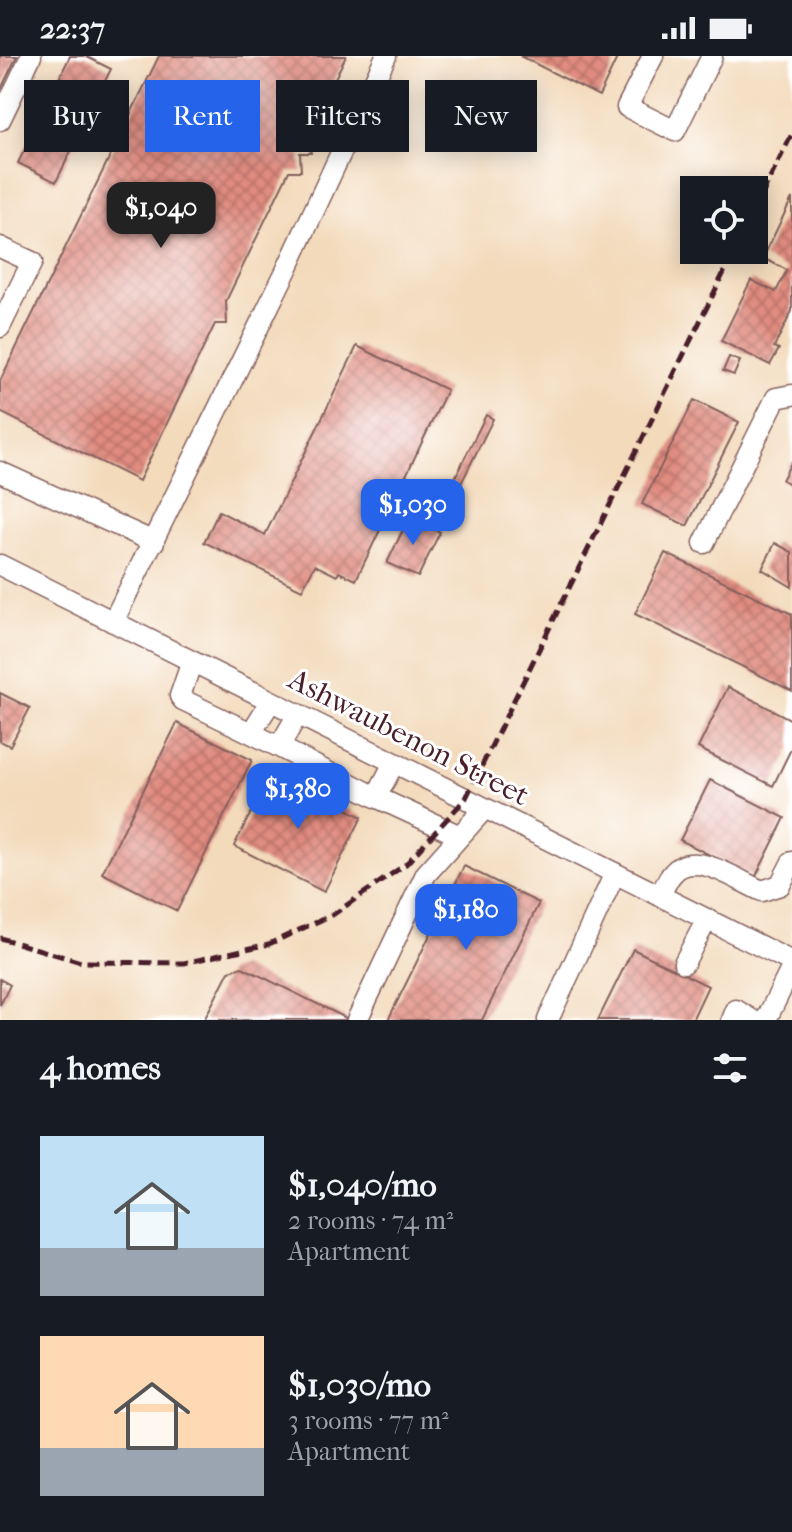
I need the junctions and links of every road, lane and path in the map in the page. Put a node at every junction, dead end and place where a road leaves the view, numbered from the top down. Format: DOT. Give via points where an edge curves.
graph roads {
  1 [pos="31,56"];
  2 [pos="386,56"];
  3 [pos="653,56"];
  4 [pos="712,56"];
  5 [pos="0,120"];
  6 [pos="0,247"];
  7 [pos="0,327"];
  8 [pos="792,395"];
  9 [pos="0,472"];
  10 [pos="154,542"];
  11 [pos="704,543"];
  12 [pos="0,565"];
  13 [pos="113,622"];
  14 [pos="192,661"];
  15 [pos="271,701"];
  16 [pos="298,714"];
  17 [pos="251,733"];
  18 [pos="279,747"];
  19 [pos="394,763"];
  20 [pos="376,797"];
  21 [pos="485,808"];
  22 [pos="460,836"];
  23 [pos="792,862"];
  24 [pos="615,873"];
  25 [pos="660,896"];
  26 [pos="707,919"];
  27 [pos="684,963"];
  28 [pos="792,964"];
  29 [pos="786,995"];
  30 [pos="357,1020"];
  31 [pos="548,1020"];
  32 [pos="732,1020"];
  33 [pos="752,1020"];
  34 [pos="766,1020"];
  1 -- 5 [label="street"];
  2 -- 10 [label="street"];
  3 -- 4 [label="street" via="627,107 675,131"];
  6 -- 7 [label="street" via="32,262"];
  8 -- 11 [label="street" via="776,398"];
  9 -- 10 [label="street"];
  10 -- 13 [label="street"];
  12 -- 13 [label="street, Ashwaubenon Street"];
  13 -- 14 [label="street, Ashwaubenon Street"];
  14 -- 15 [label="street, Ashwaubenon Street"];
  14 -- 17 [label="street" via="183,700"];
  15 -- 16 [label="street, Ashwaubenon Street"];
  15 -- 17 [label="street"];
  16 -- 18 [label="street"];
  16 -- 19 [label="street, Ashwaubenon Street"];
  17 -- 18 [label="street"];
  18 -- 20 [label="street"];
  19 -- 20 [label="street"];
  19 -- 21 [label="street, Ashwaubenon Street"];
  20 -- 22 [label="street"];
  21 -- 22 [label="street"];
  21 -- 24 [label="street, Ashwaubenon Street"];
  22 -- 30 [label="street" via="426,874"];
  23 -- 25 [label="street" via="780,885 762,891 699,861 683,865"];
  24 -- 25 [label="street, Ashwaubenon Street"];
  24 -- 31 [label="street"];
  25 -- 26 [label="street, Ashwaubenon Street"];
  26 -- 27 [label="street"];
  26 -- 28 [label="street, Ashwaubenon Street"];
  28 -- 29 [label="street"];
  29 -- 34 [label="street"];
  32 -- 33 [label="street" via="736,1010"];
}
